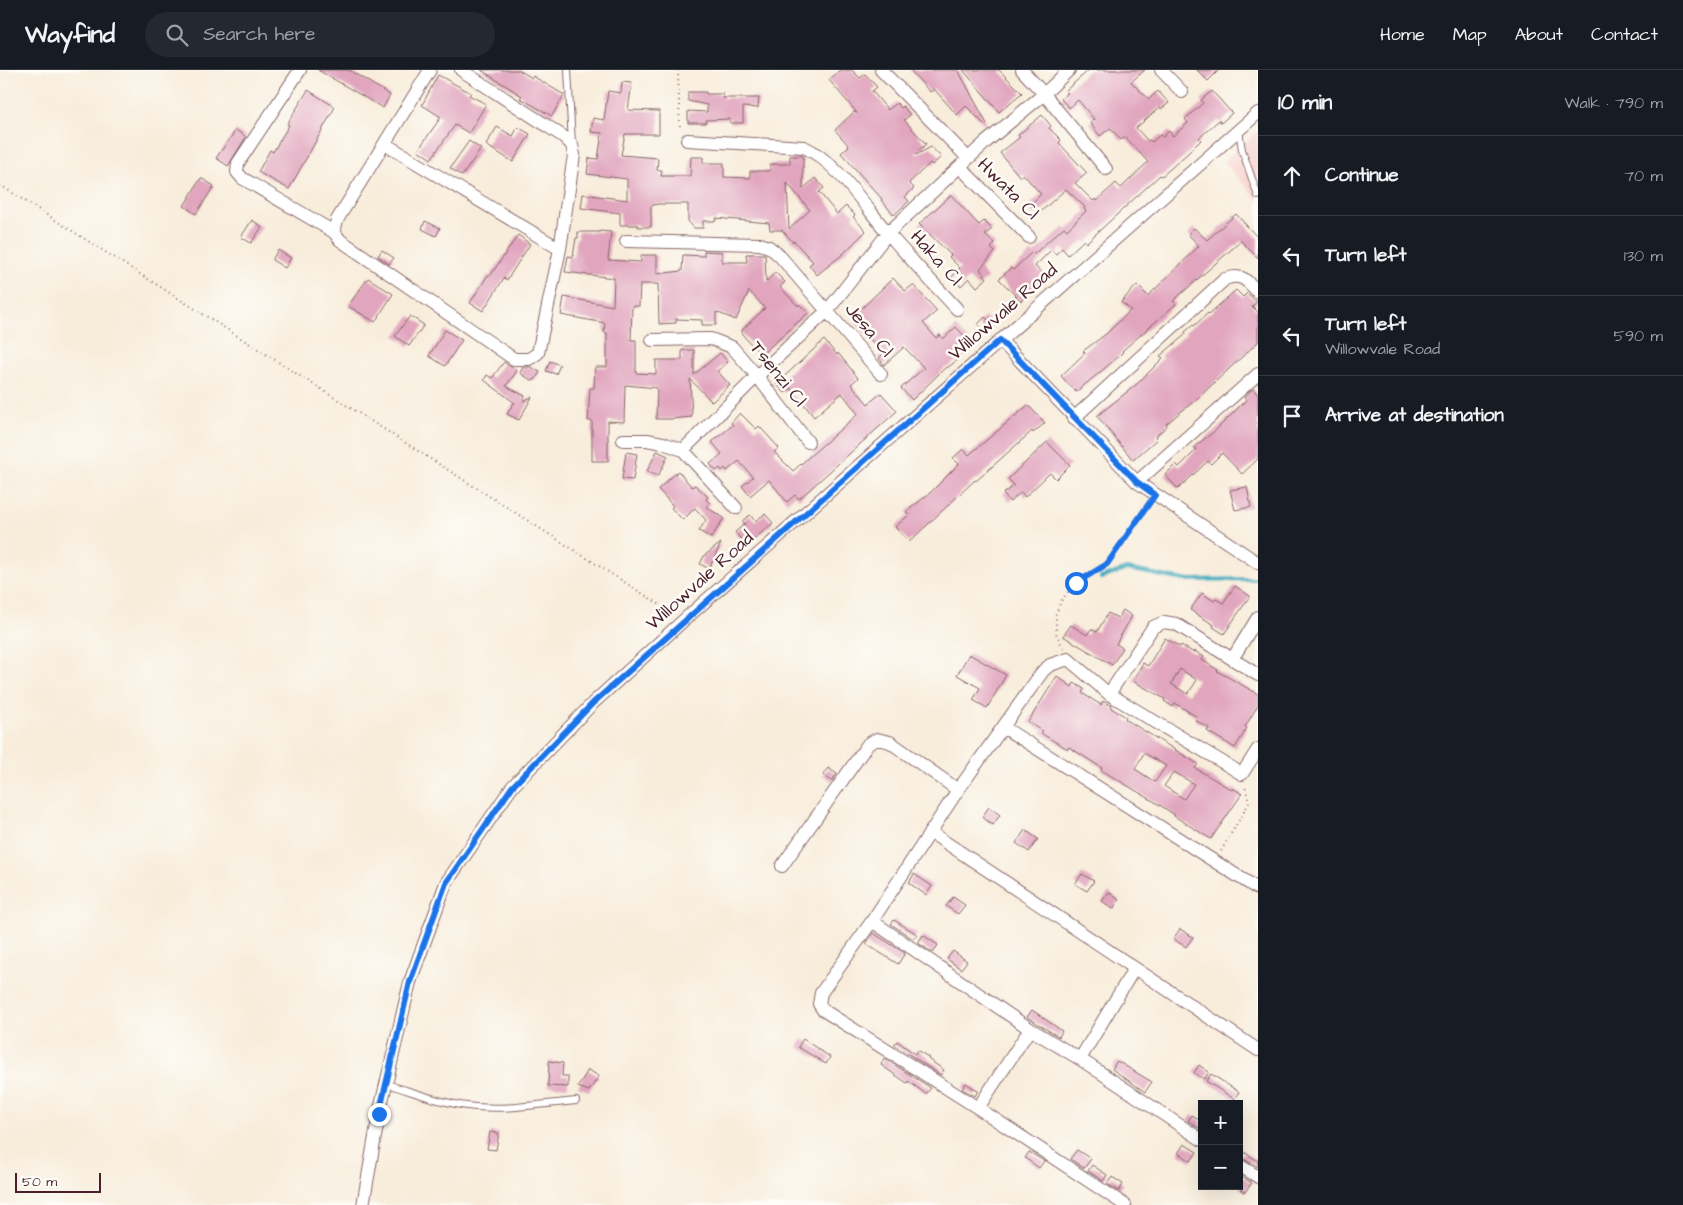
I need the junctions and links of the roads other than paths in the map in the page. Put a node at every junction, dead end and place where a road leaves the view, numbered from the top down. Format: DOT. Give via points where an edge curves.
graph roads {
  1 [pos="300,70"];
  2 [pos="430,70"];
  3 [pos="461,70"];
  4 [pos="568,70"];
  5 [pos="881,70"];
  6 [pos="1022,70"];
  7 [pos="1069,70"];
  8 [pos="1161,70"];
  9 [pos="1182,92"];
  10 [pos="1044,94"];
  11 [pos="1258,113"];
  12 [pos="1239,130"];
  13 [pos="687,140"];
  14 [pos="385,144"];
  15 [pos="572,145"];
  16 [pos="964,162"];
  17 [pos="1106,169"];
  18 [pos="1258,196"];
  19 [pos="334,232"];
  20 [pos="888,233"];
  21 [pos="1029,237"];
  22 [pos="626,241"];
  23 [pos="560,249"];
  24 [pos="1258,292"];
  25 [pos="957,309"];
  26 [pos="828,310"];
  27 [pos="652,340"];
  28 [pos="1000,340"];
  29 [pos="882,374"];
  30 [pos="1258,374"];
  31 [pos="758,376"];
  32 [pos="1074,418"];
  33 [pos="623,440"];
  34 [pos="808,442"];
  35 [pos="682,450"];
  36 [pos="1137,482"];
  37 [pos="736,508"];
  38 [pos="1258,563"];
  39 [pos="1258,617"];
  40 [pos="1233,658"];
  41 [pos="1258,675"];
  42 [pos="1109,694"];
  43 [pos="1004,727"];
  44 [pos="1258,749"];
  45 [pos="958,790"];
  46 [pos="930,832"];
  47 [pos="782,866"];
  48 [pos="1258,889"];
  49 [pos="872,921"];
  50 [pos="1134,969"];
  51 [pos="1030,1029"];
  52 [pos="1258,1050"];
  53 [pos="1080,1059"];
  54 [pos="386,1084"];
  55 [pos="576,1101"];
  56 [pos="978,1108"];
  57 [pos="1198,1137"];
  58 [pos="1243,1167"];
  59 [pos="1258,1177"];
  60 [pos="363,1205"];
  61 [pos="1124,1205"];
  1 -- 19 [label="street" via="238,164 237,172"];
  2 -- 14 [label="street"];
  3 -- 15 [label="street"];
  4 -- 15 [label="lane"];
  5 -- 16 [label="street, Hwata Cl"];
  6 -- 10 [label="street"];
  7 -- 10 [label="street"];
  8 -- 9 [label="street"];
  10 -- 16 [label="street"];
  10 -- 17 [label="street"];
  11 -- 12 [label="street, Willowvale Road"];
  12 -- 18 [label="lane" via="1242,150"];
  12 -- 28 [label="street, Willowvale Road"];
  13 -- 20 [label="street, Haka Cl" via="804,147 815,152 828,162"];
  14 -- 19 [label="street" via="337,220"];
  14 -- 23 [label="street"];
  15 -- 23 [label="street" via="574,155"];
  16 -- 20 [label="street"];
  16 -- 21 [label="street, Hwata Cl"];
  19 -- 23 [label="street" via="340,240 514,359 529,359 538,354"];
  20 -- 25 [label="street, Haka Cl"];
  20 -- 26 [label="street"];
  22 -- 26 [label="street, Jesa Cl" via="760,244 769,247"];
  24 -- 32 [label="street" via="1245,278 1234,276 1225,279"];
  26 -- 29 [label="street, Jesa Cl"];
  26 -- 31 [label="street"];
  27 -- 31 [label="street, Tsenzi Cl" via="711,339 721,342 732,347"];
  28 -- 32 [label="street"];
  28 -- 54 [label="street, Willowvale Road" via="593,703 512,787 446,883 410,982"];
  30 -- 36 [label="street"];
  31 -- 34 [label="street, Tsenzi Cl"];
  31 -- 35 [label="street"];
  32 -- 36 [label="street"];
  33 -- 35 [label="street" via="647,440"];
  35 -- 37 [label="street"];
  36 -- 38 [label="street"];
  39 -- 40 [label="street"];
  40 -- 41 [label="street"];
  40 -- 42 [label="street" via="1176,624 1164,622 1153,627"];
  42 -- 43 [label="street" via="1068,660 1050,665"];
  42 -- 44 [label="street" via="1242,774"];
  43 -- 45 [label="street"];
  43 -- 48 [label="street"];
  45 -- 46 [label="street"];
  45 -- 47 [label="street" via="890,742 877,739 868,744"];
  46 -- 49 [label="street"];
  46 -- 50 [label="street"];
  49 -- 51 [label="street"];
  49 -- 56 [label="street" via="821,993 819,1004 823,1010"];
  50 -- 52 [label="street"];
  50 -- 53 [label="street"];
  51 -- 53 [label="street"];
  51 -- 56 [label="street"];
  53 -- 57 [label="street"];
  54 -- 55 [label="lane" via="475,1107"];
  54 -- 60 [label="street, Willowvale Road"];
  56 -- 61 [label="street"];
  58 -- 59 [label="street"];
}
